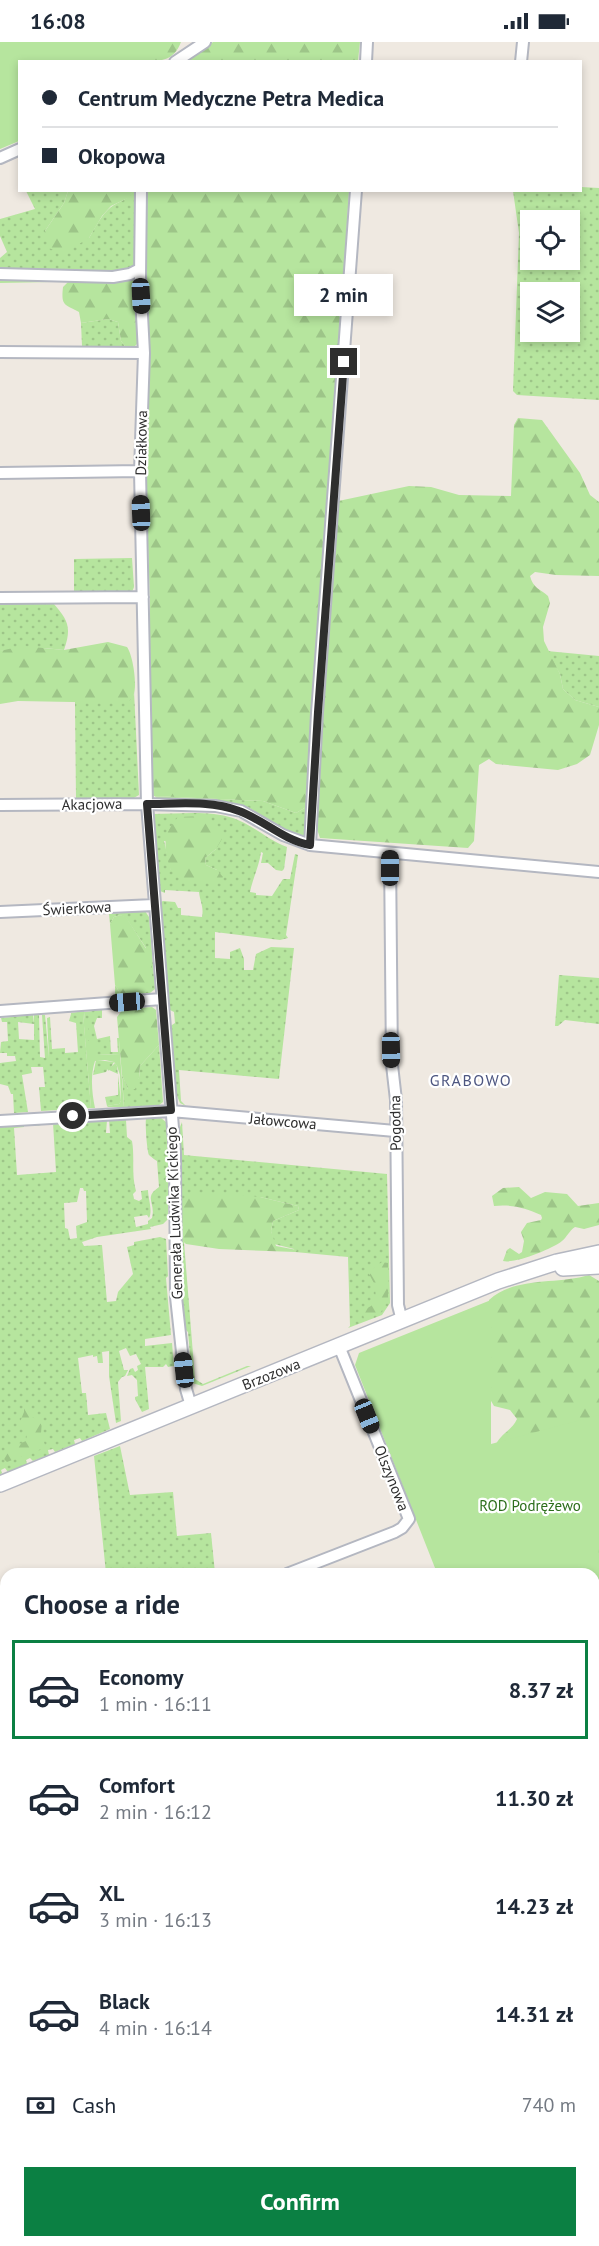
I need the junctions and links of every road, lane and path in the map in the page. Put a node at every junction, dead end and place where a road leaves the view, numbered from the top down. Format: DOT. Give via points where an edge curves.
graph roads {
  1 [pos="205,42"];
  2 [pos="367,42"];
  3 [pos="523,42"];
  4 [pos="178,60"];
  5 [pos="366,60"];
  6 [pos="521,60"];
  7 [pos="18,150"];
  8 [pos="0,158"];
  9 [pos="141,192"];
  10 [pos="356,192"];
  11 [pos="140,269"];
  12 [pos="0,274"];
  13 [pos="0,352"];
  14 [pos="144,353"];
  15 [pos="140,471"];
  16 [pos="0,473"];
  17 [pos="143,597"];
  18 [pos="0,598"];
  19 [pos="147,804"];
  20 [pos="0,805"];
  21 [pos="310,845"];
  22 [pos="390,853"];
  23 [pos="599,872"];
  24 [pos="154,905"];
  25 [pos="0,912"];
  26 [pos="162,999"];
  27 [pos="0,1011"];
  28 [pos="171,1110"];
  29 [pos="0,1121"];
  30 [pos="395,1131"];
  31 [pos="599,1253"];
  32 [pos="599,1266"];
  33 [pos="542,1267"];
  34 [pos="402,1321"];
  35 [pos="339,1346"];
  36 [pos="192,1406"];
  37 [pos="0,1484"];
  38 [pos="302,1568"];
  1 -- 4 [label="street"];
  2 -- 5 [label="street"];
  3 -- 6 [label="street"];
  7 -- 8 [label="street"];
  9 -- 11 [label="street, Działkowa"];
  10 -- 21 [label="street"];
  11 -- 12 [label="street" via="113,277"];
  11 -- 14 [label="street, Działkowa"];
  13 -- 14 [label="street"];
  14 -- 15 [label="street, Działkowa"];
  15 -- 16 [label="street"];
  15 -- 17 [label="street, Działkowa"];
  17 -- 18 [label="street"];
  17 -- 19 [label="street, Działkowa"];
  19 -- 20 [label="street, Akacjowa"];
  19 -- 21 [label="street, Akacjowa" via="230,808"];
  19 -- 24 [label="street, Generała Ludwika Kickiego"];
  21 -- 22 [label="street, Akacjowa"];
  22 -- 23 [label="street, Akacjowa"];
  22 -- 30 [label="street, Pogodna"];
  24 -- 25 [label="street, Świerkowa"];
  24 -- 26 [label="street, Generała Ludwika Kickiego"];
  26 -- 27 [label="street"];
  26 -- 28 [label="street, Generała Ludwika Kickiego"];
  28 -- 29 [label="street, Jałowcowa"];
  28 -- 30 [label="street, Jałowcowa"];
  28 -- 36 [label="street, Generała Ludwika Kickiego" via="176,1296 186,1389"];
  30 -- 34 [label="street, Pogodna" via="398,1305"];
  31 -- 33 [label="main road, Brzozowa"];
  32 -- 33 [label="main road, Brzozowa"];
  33 -- 34 [label="main road, Brzozowa"];
  34 -- 35 [label="main road, Brzozowa"];
  35 -- 36 [label="main road, Brzozowa"];
  35 -- 38 [label="street, Olszynowa" via="409,1519 395,1532"];
  36 -- 37 [label="main road, Brzozowa"];
}
